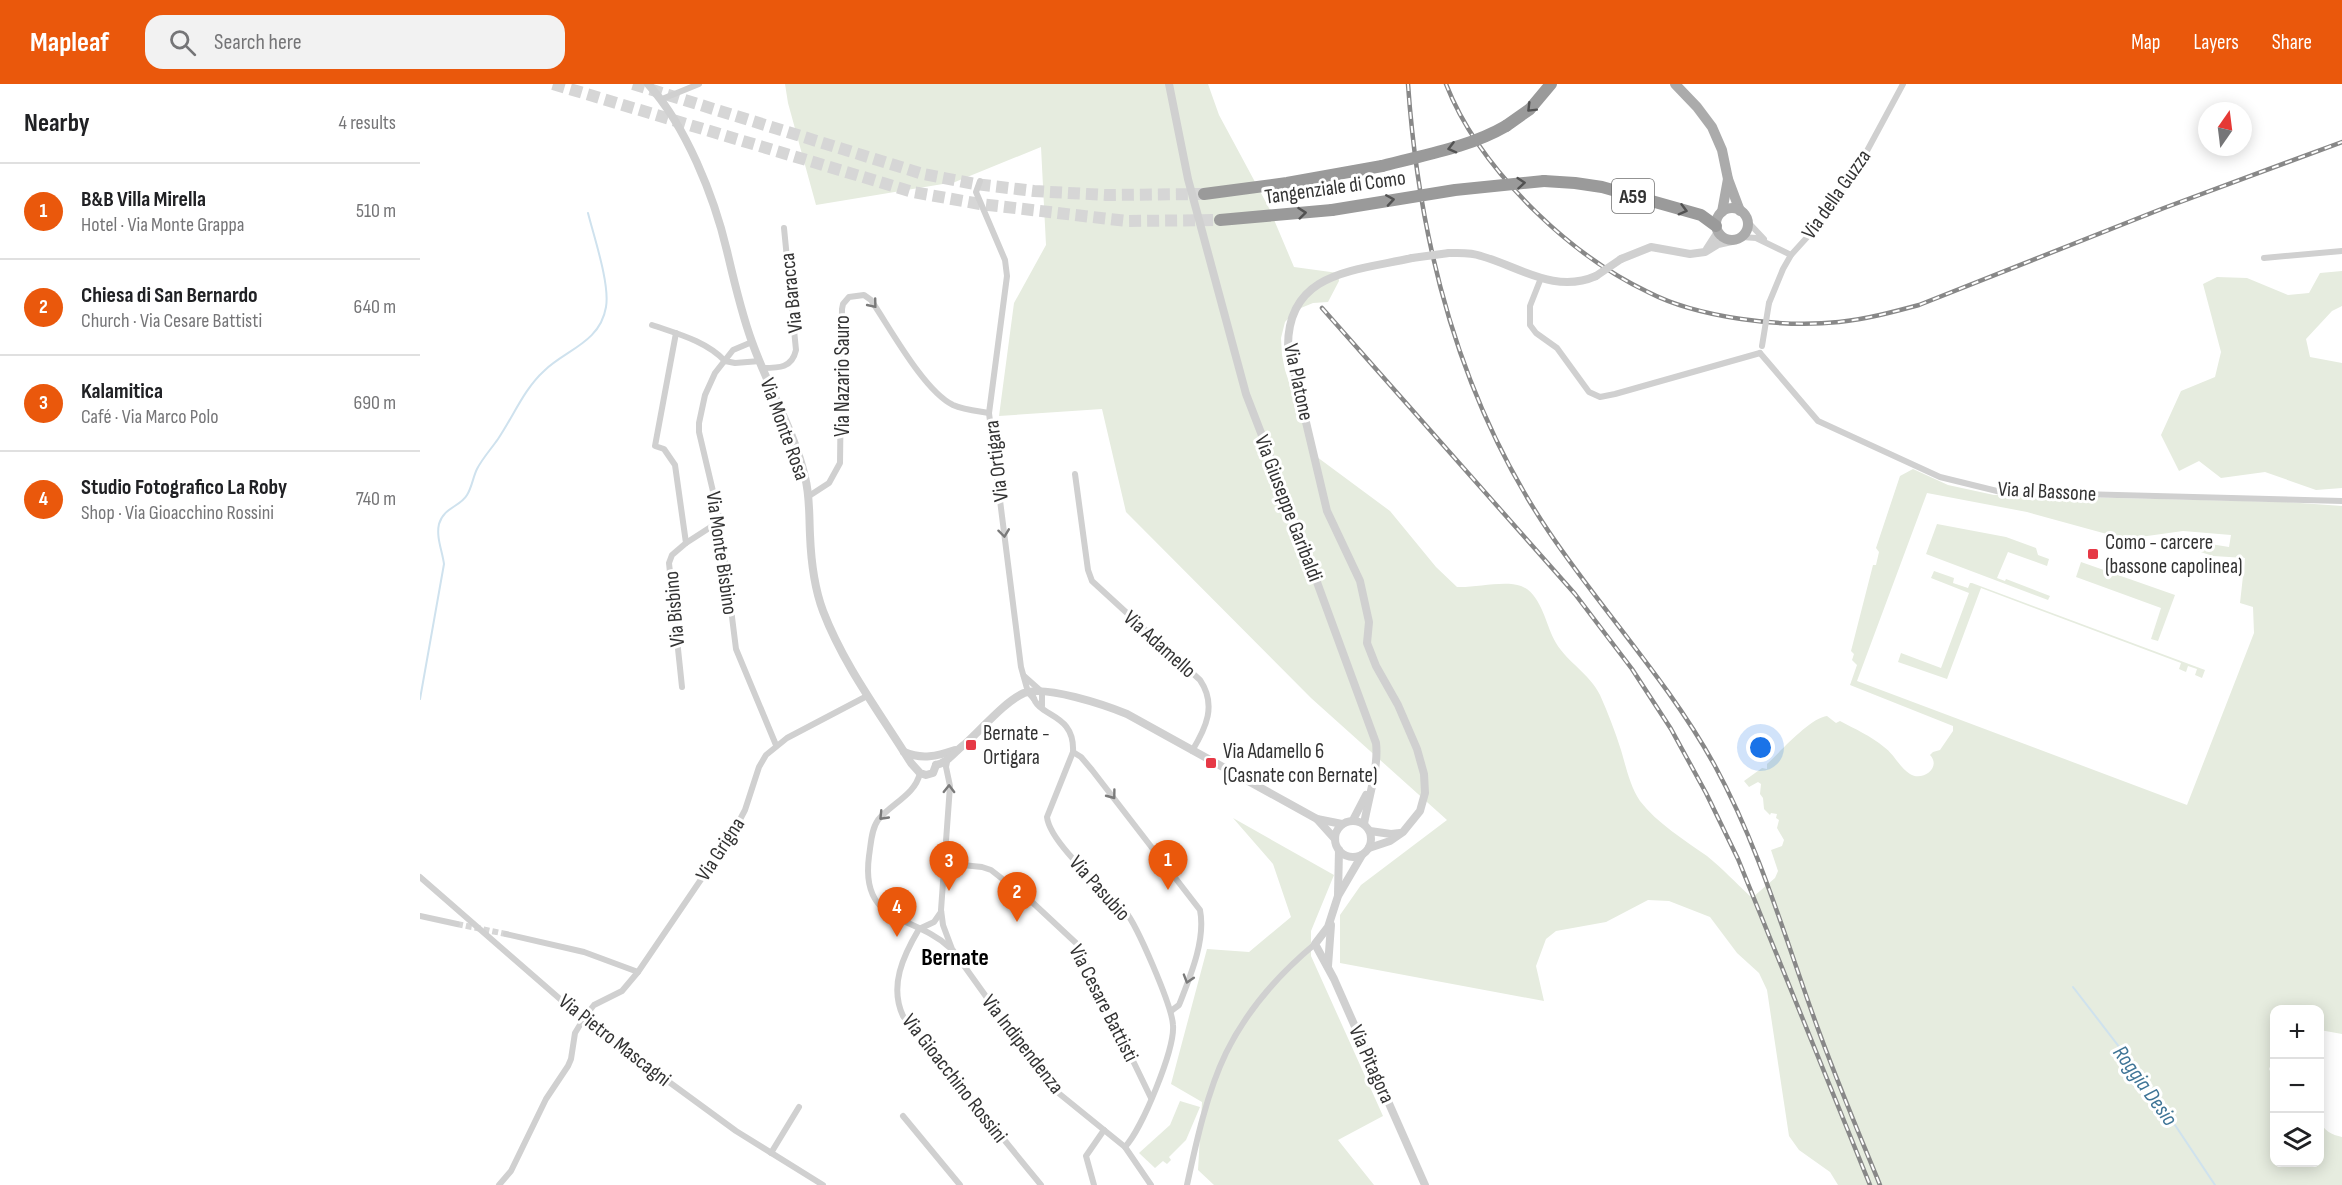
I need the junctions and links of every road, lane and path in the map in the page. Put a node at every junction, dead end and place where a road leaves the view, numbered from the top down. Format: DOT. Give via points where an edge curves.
graph roads {
  1 [pos="648,84"];
  2 [pos="699,84"];
  3 [pos="1169,84"];
  4 [pos="1551,84"];
  5 [pos="1675,84"];
  6 [pos="1903,84"];
  7 [pos="662,99"];
  8 [pos="1728,179"];
  9 [pos="980,181"];
  10 [pos="1204,194"];
  11 [pos="1740,211"];
  12 [pos="1722,212"];
  13 [pos="1220,220"];
  14 [pos="1748,222"];
  15 [pos="784,228"];
  16 [pos="1717,229"];
  17 [pos="1737,239"];
  18 [pos="1769,243"];
  19 [pos="2342,250"];
  20 [pos="1705,252"];
  21 [pos="1791,255"];
  22 [pos="2264,258"];
  23 [pos="1541,278"];
  24 [pos="652,325"];
  25 [pos="676,333"];
  26 [pos="752,342"];
  27 [pos="1761,350"];
  28 [pos="726,361"];
  29 [pos="761,364"];
  30 [pos="989,413"];
  31 [pos="1075,474"];
  32 [pos="809,496"];
  33 [pos="2342,501"];
  34 [pos="720,521"];
  35 [pos="686,543"];
  36 [pos="1023,676"];
  37 [pos="682,687"];
  38 [pos="1034,694"];
  39 [pos="867,696"];
  40 [pos="1042,706"];
  41 [pos="776,745"];
  42 [pos="957,750"];
  43 [pos="1192,751"];
  44 [pos="904,752"];
  45 [pos="1074,752"];
  46 [pos="921,758"];
  47 [pos="935,763"];
  48 [pos="946,766"];
  49 [pos="919,771"];
  50 [pos="1370,786"];
  51 [pos="1317,819"];
  52 [pos="1353,820"];
  53 [pos="1342,824"];
  54 [pos="1364,824"];
  55 [pos="1370,831"];
  56 [pos="1403,832"];
  57 [pos="1335,839"];
  58 [pos="1369,848"];
  59 [pos="1339,850"];
  60 [pos="1362,855"];
  61 [pos="943,863"];
  62 [pos="420,877"];
  63 [pos="1338,896"];
  64 [pos="941,910"];
  65 [pos="420,916"];
  66 [pos="1332,916"];
  67 [pos="457,924"];
  68 [pos="919,929"];
  69 [pos="506,934"];
  70 [pos="1315,945"];
  71 [pos="952,949"];
  72 [pos="1328,970"];
  73 [pos="638,972"];
  74 [pos="1171,1011"];
  75 [pos="583,1019"];
  76 [pos="1141,1077"];
  77 [pos="1159,1081"];
  78 [pos="1151,1098"];
  79 [pos="799,1107"];
  80 [pos="903,1116"];
  81 [pos="1104,1130"];
  82 [pos="1125,1147"];
  83 [pos="771,1154"];
  84 [pos="499,1185"];
  85 [pos="823,1185"];
  86 [pos="960,1185"];
  87 [pos="1041,1185"];
  88 [pos="1094,1185"];
  89 [pos="1151,1185"];
  90 [pos="1187,1185"];
  91 [pos="1425,1185"];
  1 -- 7 [label="street, Via Monte Rosa"];
  2 -- 7 [label="street"];
  3 -- 50 [label="street, Via Giuseppe Garibaldi" via="1188,179 1246,394 1376,743 1376,765"];
  4 -- 10 [label="highway, Tangenziale di Como, one-way, bridge" via="1530,109 1489,136 1470,143 1382,166"];
  5 -- 8 [label="main road" via="1712,126"];
  6 -- 21 [label="street, Via della Guzza" via="1854,175"];
  7 -- 26 [label="street, Via Monte Rosa" via="708,191"];
  8 -- 11 [label="main road"];
  8 -- 12 [label="main road"];
  9 -- 30 [label="street, Via Ortigara" via="976,192 1005,260 1007,276"];
  11 -- 12 [label="main road" via="1731,208"];
  11 -- 14 [label="main road"];
  12 -- 16 [label="main road" via="1717,218"];
  13 -- 16 [label="highway, Tangenziale di Como / A59, one-way, bridge" via="1332,210 1455,190 1544,181 1602,187 1701,215"];
  14 -- 17 [label="main road" via="1748,230"];
  14 -- 18 [label="street"];
  15 -- 29 [label="street, Via Baracca" via="795,357 778,368"];
  16 -- 17 [label="main road" via="1724,238"];
  16 -- 20 [label="street"];
  17 -- 18 [label="street" via="1756,238"];
  17 -- 20 [label="street, Via Platone"];
  18 -- 21 [label="street"];
  19 -- 22 [label="street"];
  20 -- 23 [label="street, Via Platone, bridge" via="1690,254 1651,247 1579,283"];
  21 -- 27 [label="street, Via della Guzza, bridge" via="1769,303"];
  23 -- 27 [label="street" via="1530,306 1530,325 1557,348 1588,392 1597,396"];
  23 -- 56 [label="street, Via Platone, bridge" via="1480,255 1449,253 1412,258 1347,273 1310,288 1298,302 1288,327 1288,346 1327,512 1360,581 1369,622 1367,643 1408,727 1424,774 1420,812"];
  24 -- 25 [label="street"];
  25 -- 28 [label="street" via="716,351"];
  25 -- 35 [label="street, Via Bisbino" via="656,446 664,449 675,465"];
  26 -- 28 [label="street, Via Monte Bisbino" via="733,350"];
  26 -- 29 [label="street, Via Monte Rosa"];
  27 -- 33 [label="street, Via al Bassone" via="1818,421 1940,477 2001,492"];
  28 -- 29 [label="street"];
  28 -- 34 [label="street, Via Monte Bisbino" via="709,384 699,423"];
  29 -- 32 [label="street, Via Monte Rosa" via="798,453"];
  32 -- 30 [label="street, Via Nazario Sauro, one-way" via="829,483 842,454 842,309 846,299 854,295 871,300 938,395 954,406"];
  30 -- 36 [label="street, Via Ortigara, one-way"];
  31 -- 43 [label="street, Via Adamello" via="1092,580 1200,680 1207,692 1209,714"];
  32 -- 39 [label="street, Via Monte Rosa" via="818,593 835,640"];
  34 -- 35 [label="street"];
  34 -- 41 [label="street, Via Monte Bisbino" via="736,649"];
  35 -- 37 [label="street, Via Bisbino" via="669,562"];
  36 -- 38 [label="street, Via Ortigara"];
  36 -- 38 [label="street"];
  38 -- 40 [label="street"];
  38 -- 40 [label="street"];
  38 -- 42 [label="street" via="1015,699"];
  38 -- 43 [label="street" via="1074,697 1111,707"];
  39 -- 41 [label="street, Via Grigna"];
  39 -- 44 [label="street, Via Monte Rosa"];
  40 -- 45 [label="street" via="1068,727"];
  41 -- 73 [label="street, Via Grigna" via="759,767 734,831"];
  42 -- 47 [label="street"];
  42 -- 48 [label="street"];
  43 -- 51 [label="street"];
  44 -- 46 [label="street"];
  44 -- 49 [label="street, Via Monte Rosa"];
  45 -- 74 [label="street, Via Pasubio" via="1047,817 1049,826 1129,917"];
  45 -- 74 [label="street, one-way" via="1200,910 1199,942 1179,1005"];
  46 -- 47 [label="street" via="926,756"];
  46 -- 49 [label="street" via="917,762"];
  47 -- 48 [label="street"];
  47 -- 49 [label="street" via="930,775"];
  61 -- 48 [label="street, one-way" via="950,786"];
  49 -- 68 [label="street, one-way" via="916,786 876,823 868,863 871,888 879,905"];
  50 -- 52 [label="street, Via Giuseppe Garibaldi"];
  50 -- 54 [label="street, Via Giuseppe Garibaldi"];
  51 -- 53 [label="street"];
  51 -- 57 [label="street"];
  52 -- 53 [label="street"];
  52 -- 54 [label="street"];
  53 -- 57 [label="street"];
  54 -- 55 [label="street"];
  55 -- 56 [label="street"];
  55 -- 58 [label="street"];
  56 -- 58 [label="street"];
  57 -- 59 [label="street"];
  58 -- 60 [label="street"];
  59 -- 60 [label="street" via="1350,857"];
  59 -- 63 [label="street"];
  60 -- 63 [label="street"];
  61 -- 64 [label="street"];
  61 -- 76 [label="street, Via Cesare Battisti" via="991,870 1076,943"];
  62 -- 75 [label="street, Via Pietro Mascagni"];
  63 -- 66 [label="street"];
  64 -- 68 [label="street" via="934,922"];
  64 -- 71 [label="street"];
  65 -- 67 [label="street"];
  66 -- 70 [label="street"];
  66 -- 72 [label="street"];
  68 -- 71 [label="street" via="932,933"];
  68 -- 87 [label="street, Via Gioacchino Rossini" via="901,963 900,1011"];
  69 -- 73 [label="street" via="584,952"];
  70 -- 72 [label="street, Via Pitagora"];
  70 -- 90 [label="street" via="1271,986 1226,1054 1201,1122"];
  71 -- 81 [label="street, Via Indipendenza" via="1051,1087"];
  72 -- 91 [label="street, Via Pitagora"];
  73 -- 75 [label="street, Via Grigna" via="622,991 594,1005"];
  74 -- 77 [label="street, Via Pasubio" via="1173,1032"];
  75 -- 83 [label="street, Via Pietro Mascagni"];
  75 -- 84 [label="street" via="575,1033 568,1066 546,1099 511,1171"];
  76 -- 77 [label="street, Via Cesare Battisti"];
  76 -- 78 [label="street, Via Cesare Battisti"];
  77 -- 78 [label="street, Via Pasubio"];
  78 -- 82 [label="street, Via Pasubio"];
  79 -- 83 [label="street"];
  80 -- 86 [label="street"];
  81 -- 82 [label="street, Via Indipendenza"];
  81 -- 88 [label="street" via="1086,1156"];
  82 -- 89 [label="street, Via Indipendenza"];
  83 -- 85 [label="street, Via Pietro Mascagni"];
}
